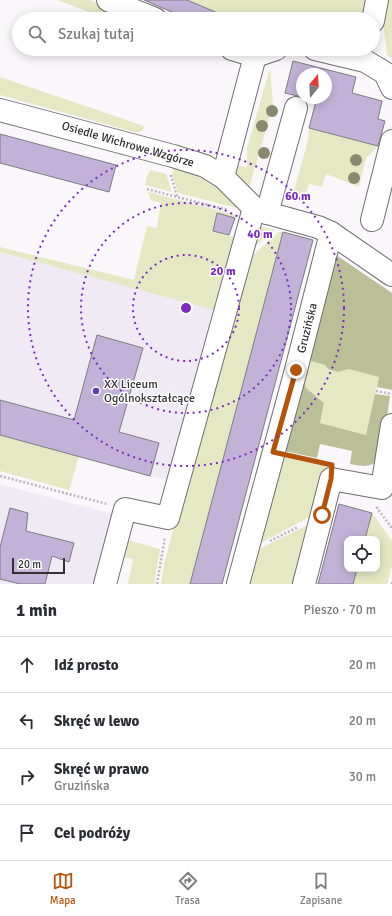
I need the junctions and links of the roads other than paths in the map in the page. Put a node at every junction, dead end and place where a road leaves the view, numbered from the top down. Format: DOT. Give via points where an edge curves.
graph roads {
  1 [pos="108,0"];
  2 [pos="377,0"];
  3 [pos="138,12"];
  4 [pos="375,12"];
  5 [pos="255,56"];
  6 [pos="367,56"];
  7 [pos="392,88"];
  8 [pos="296,108"];
  9 [pos="0,110"];
  10 [pos="392,141"];
  11 [pos="222,177"];
  12 [pos="251,211"];
  13 [pos="372,220"];
  14 [pos="331,233"];
  15 [pos="392,275"];
  16 [pos="392,425"];
  17 [pos="105,584"];
  18 [pos="238,584"];
  19 [pos="304,584"];
  1 -- 3 [label="street"];
  2 -- 4 [label="street"];
  5 -- 11 [label="street"];
  6 -- 7 [label="street" via="385,73"];
  8 -- 12 [label="street"];
  9 -- 11 [label="street, Osiedle Wichrowe Wzgórze" via="174,156 205,166"];
  10 -- 13 [label="street"];
  11 -- 12 [label="street, Osiedle Wichrowe Wzgórze"];
  12 -- 14 [label="street, Osiedle Wichrowe Wzgórze" via="318,227"];
  12 -- 17 [label="street" via="168,518 125,509"];
  14 -- 15 [label="street, Osiedle Wichrowe Wzgórze"];
  14 -- 18 [label="street, Gruzińska"];
  16 -- 19 [label="street" via="382,488 331,479"];
}
